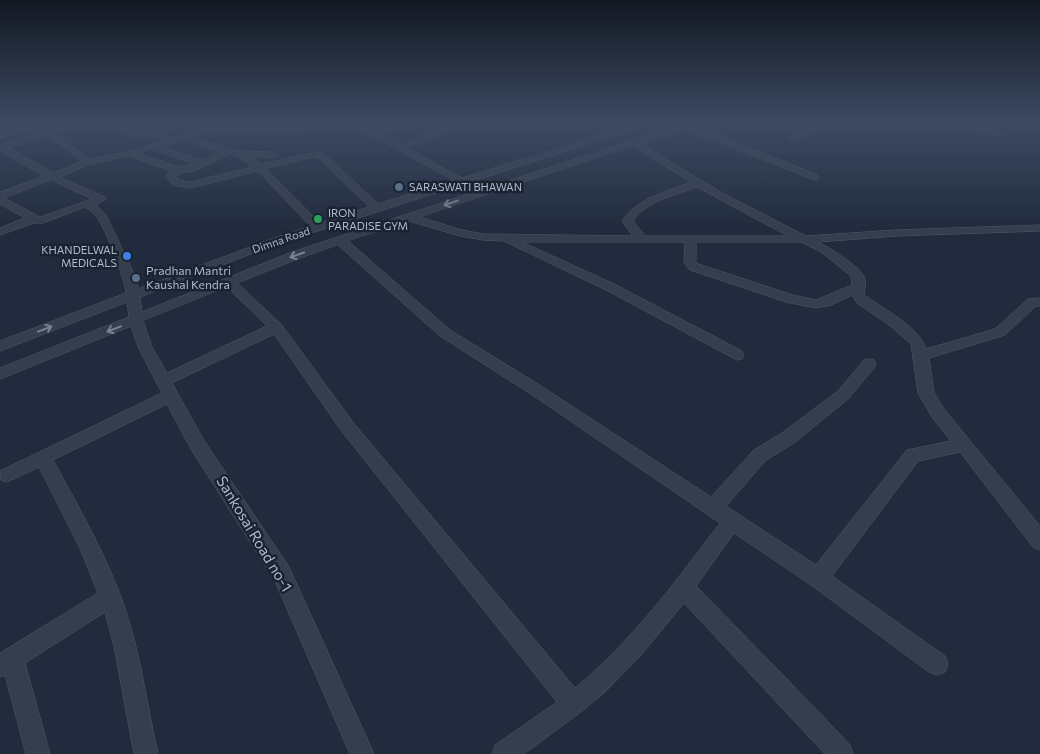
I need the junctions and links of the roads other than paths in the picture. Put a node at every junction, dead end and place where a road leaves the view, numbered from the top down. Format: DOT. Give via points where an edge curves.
graph roads {
  1 [pos="17,157"];
  2 [pos="85,157"];
  3 [pos="113,157"];
  4 [pos="138,157"];
  5 [pos="185,157"];
  6 [pos="218,157"];
  7 [pos="241,157"];
  8 [pos="301,157"];
  9 [pos="321,157"];
  10 [pos="418,157"];
  11 [pos="538,157"];
  12 [pos="593,157"];
  13 [pos="657,157"];
  14 [pos="769,157"];
  15 [pos="86,163"];
  16 [pos="202,163"];
  17 [pos="260,168"];
  18 [pos="178,170"];
  19 [pos="51,176"];
  20 [pos="815,177"];
  21 [pos="464,180"];
  22 [pos="698,182"];
  23 [pos="486,191"];
  24 [pos="0,196"];
  25 [pos="0,200"];
  26 [pos="88,204"];
  27 [pos="376,208"];
  28 [pos="410,218"];
  29 [pos="33,220"];
  30 [pos="317,227"];
  31 [pos="1040,228"];
  32 [pos="0,232"];
  33 [pos="504,238"];
  34 [pos="642,239"];
  35 [pos="691,239"];
  36 [pos="805,239"];
  37 [pos="341,241"];
  38 [pos="229,282"];
  39 [pos="859,286"];
  40 [pos="134,294"];
  41 [pos="1040,302"];
  42 [pos="136,320"];
  43 [pos="276,327"];
  44 [pos="0,346"];
  45 [pos="738,355"];
  46 [pos="921,355"];
  47 [pos="869,364"];
  48 [pos="0,374"];
  49 [pos="168,388"];
  50 [pos="963,445"];
  51 [pos="43,458"];
  52 [pos="7,475"];
  53 [pos="714,508"];
  54 [pos="732,521"];
  55 [pos="1040,541"];
  56 [pos="818,578"];
  57 [pos="683,587"];
  58 [pos="109,598"];
  59 [pos="6,662"];
  60 [pos="937,664"];
  61 [pos="573,703"];
  62 [pos="38,754"];
  63 [pos="146,754"];
  64 [pos="362,754"];
  65 [pos="504,754"];
  66 [pos="841,754"];
  1 -- 19 [label="street"];
  2 -- 15 [label="street"];
  3 -- 15 [label="street"];
  4 -- 18 [label="street"];
  5 -- 16 [label="street"];
  6 -- 16 [label="street"];
  7 -- 17 [label="street"];
  8 -- 17 [label="street"];
  9 -- 27 [label="street"];
  10 -- 21 [label="street"];
  11 -- 21 [label="street, Dimna Road"];
  12 -- 23 [label="street"];
  13 -- 22 [label="street"];
  14 -- 20 [label="street"];
  15 -- 19 [label="street"];
  16 -- 18 [label="street"];
  17 -- 18 [label="street" via="190,185 177,183 170,176"];
  17 -- 30 [label="street"];
  19 -- 24 [label="street"];
  19 -- 26 [label="street" via="101,199"];
  21 -- 23 [label="street"];
  21 -- 27 [label="street, Dimna Road"];
  22 -- 34 [label="street" via="629,216 627,221"];
  22 -- 36 [label="street"];
  23 -- 28 [label="street, one-way"];
  25 -- 29 [label="street"];
  26 -- 29 [label="street" via="46,220"];
  26 -- 40 [label="street, Sankosai Road no-1" via="101,215 131,280"];
  27 -- 30 [label="street, Dimna Road"];
  28 -- 33 [label="street" via="460,233"];
  28 -- 37 [label="street"];
  29 -- 32 [label="street"];
  30 -- 40 [label="street, Dimna Road"];
  31 -- 36 [label="street"];
  33 -- 34 [label="street"];
  33 -- 45 [label="street" via="610,287"];
  34 -- 35 [label="street"];
  35 -- 36 [label="street"];
  35 -- 39 [label="street" via="690,263 694,267 791,299 816,304"];
  36 -- 39 [label="street" via="849,268 859,280"];
  37 -- 38 [label="street, one-way"];
  37 -- 53 [label="street" via="446,333"];
  38 -- 42 [label="street"];
  38 -- 43 [label="street"];
  39 -- 46 [label="street" via="858,295 862,300 914,338"];
  40 -- 42 [label="street, Sankosai Road no-1"];
  44 -- 40 [label="street, Dimna Road, one-way"];
  41 -- 46 [label="street" via="1033,302 1000,332"];
  42 -- 48 [label="street, one-way"];
  42 -- 49 [label="street, Sankosai Road no-1" via="145,347"];
  43 -- 49 [label="street"];
  43 -- 61 [label="street" via="346,425"];
  46 -- 50 [label="street" via="926,393"];
  47 -- 53 [label="street" via="844,395 760,455"];
  49 -- 51 [label="street"];
  49 -- 64 [label="street, Sankosai Road no-1" via="197,444 282,574"];
  50 -- 55 [label="street"];
  50 -- 56 [label="street" via="913,455"];
  51 -- 52 [label="street"];
  51 -- 58 [label="street" via="77,523"];
  53 -- 54 [label="street"];
  54 -- 56 [label="street"];
  54 -- 57 [label="street"];
  56 -- 60 [label="street"];
  57 -- 61 [label="street" via="659,619 596,685"];
  57 -- 66 [label="street"];
  58 -- 59 [label="street"];
  58 -- 63 [label="street" via="121,631"];
  59 -- 62 [label="street"];
  61 -- 65 [label="street"];
}
